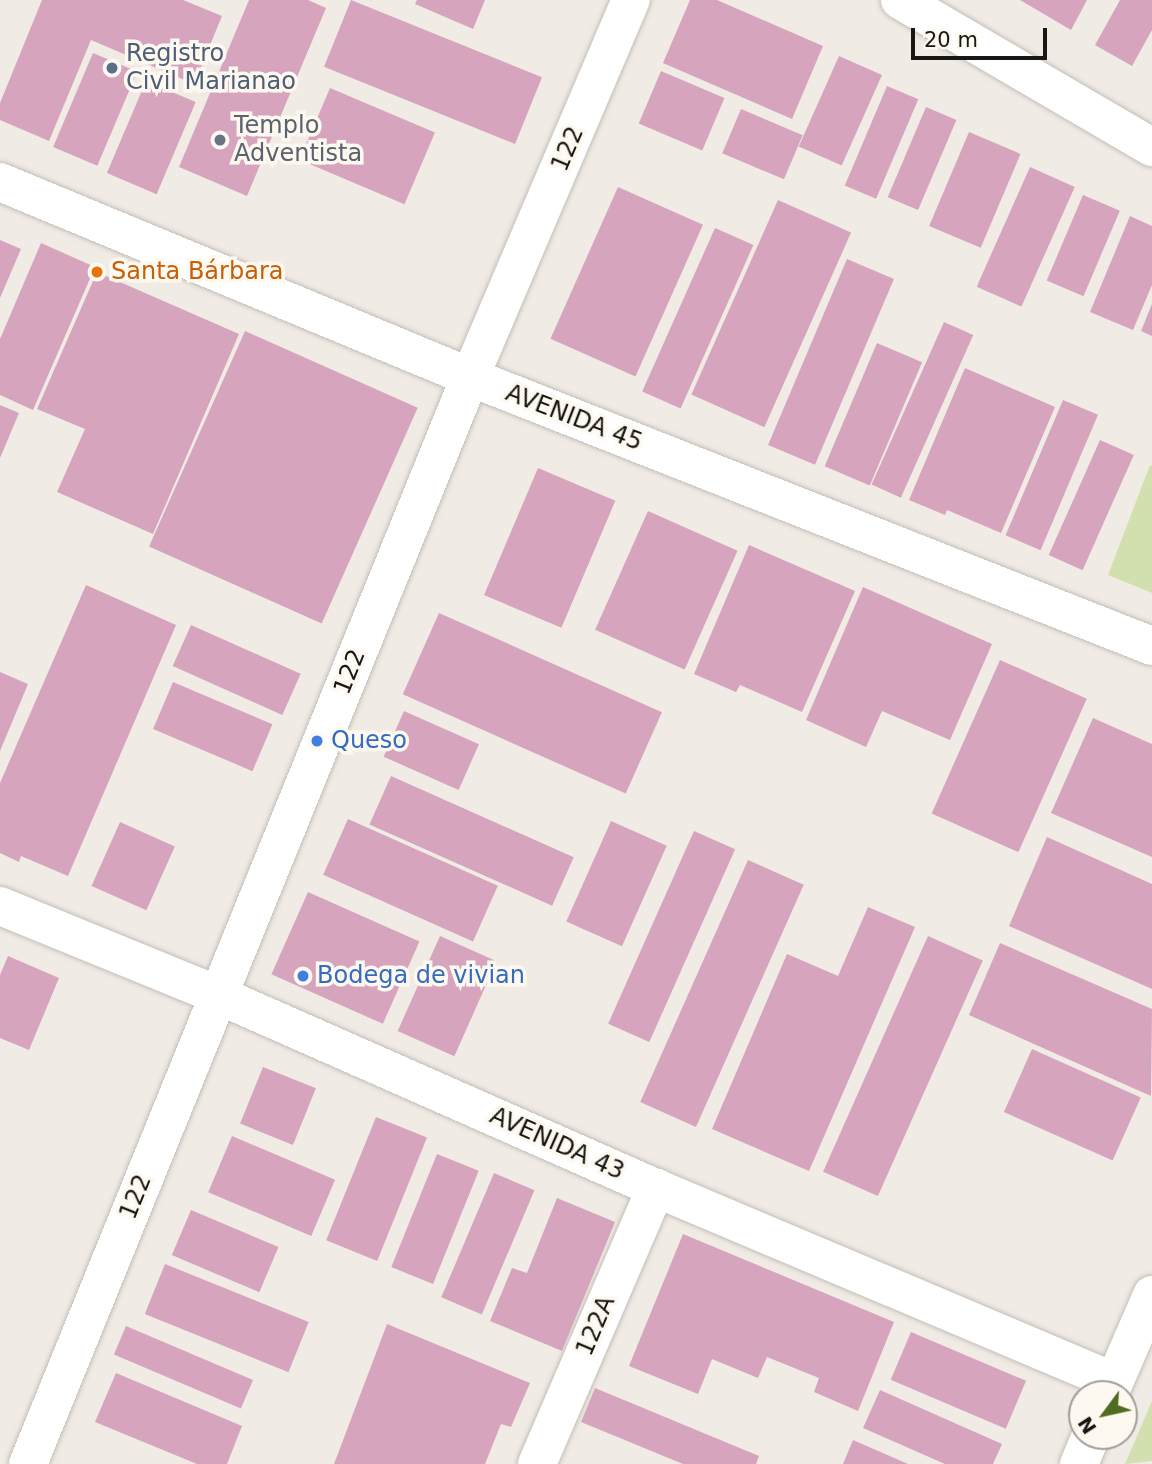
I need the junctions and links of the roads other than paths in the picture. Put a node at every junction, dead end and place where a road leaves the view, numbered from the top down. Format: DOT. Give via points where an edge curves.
graph roads {
  1 [pos="631,0"];
  2 [pos="900,0"];
  3 [pos="1152,147"];
  4 [pos="0,182"];
  5 [pos="470,377"];
  6 [pos="1152,646"];
  7 [pos="0,906"];
  8 [pos="218,995"];
  9 [pos="656,1188"];
  10 [pos="1152,1295"];
  11 [pos="1095,1380"];
  12 [pos="1114,1380"];
  13 [pos="29,1464"];
  14 [pos="537,1464"];
  1 -- 5 [label="street, 122"];
  2 -- 3 [label="street"];
  4 -- 5 [label="street, AVENIDA 45"];
  5 -- 6 [label="street, AVENIDA 45"];
  5 -- 8 [label="street, 122"];
  7 -- 8 [label="street, AVENIDA 43"];
  8 -- 9 [label="street, AVENIDA 43"];
  8 -- 13 [label="street, 122"];
  9 -- 11 [label="street, AVENIDA 43"];
  9 -- 14 [label="street, 122A"];
  10 -- 12 [label="street"];
}
